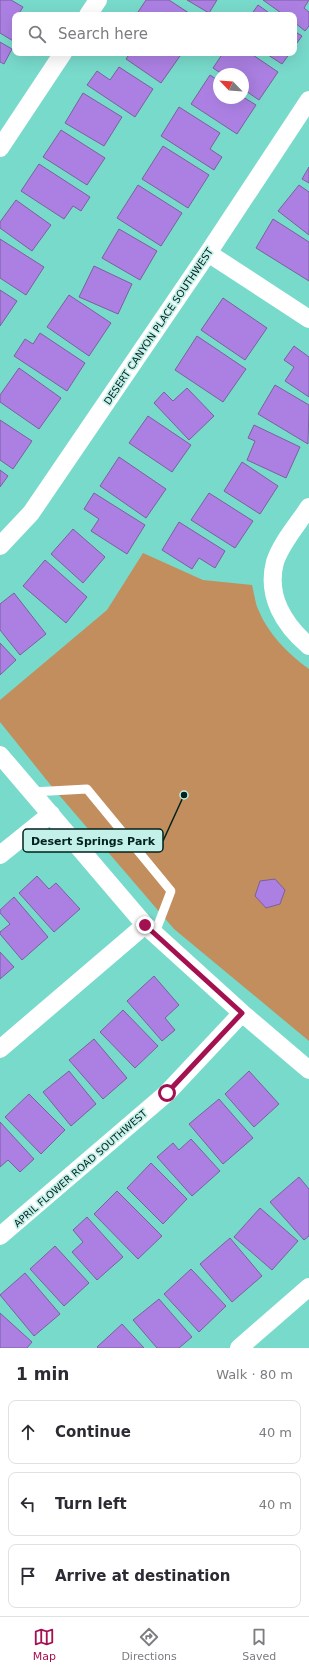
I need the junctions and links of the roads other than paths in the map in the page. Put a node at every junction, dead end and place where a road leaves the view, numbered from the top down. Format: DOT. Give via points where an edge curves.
graph roads {
  1 [pos="98,0"];
  2 [pos="90,12"];
  3 [pos="61,56"];
  4 [pos="309,100"];
  5 [pos="0,148"];
  6 [pos="208,253"];
  7 [pos="309,319"];
  8 [pos="309,507"];
  9 [pos="0,546"];
  10 [pos="309,646"];
  11 [pos="0,755"];
  12 [pos="32,792"];
  13 [pos="51,814"];
  14 [pos="0,855"];
  15 [pos="150,929"];
  16 [pos="242,1013"];
  17 [pos="0,1049"];
  18 [pos="309,1070"];
  19 [pos="0,1236"];
  20 [pos="309,1287"];
  21 [pos="239,1348"];
  1 -- 2 [label="street"];
  3 -- 5 [label="street"];
  4 -- 6 [label="street, DESERT CANYON PLACE SOUTHWEST"];
  6 -- 7 [label="street"];
  6 -- 9 [label="street, DESERT CANYON PLACE SOUTHWEST" via="31,513"];
  8 -- 10 [label="street" via="275,562 273,583 275,601 283,619"];
  11 -- 12 [label="street"];
  12 -- 13 [label="street"];
  12 -- 15 [label="lane" via="87,789 171,891"];
  13 -- 14 [label="street"];
  13 -- 15 [label="street"];
  15 -- 16 [label="street"];
  15 -- 17 [label="street"];
  16 -- 18 [label="street"];
  16 -- 19 [label="street, APRIL FLOWER ROAD SOUTHWEST" via="167,1093"];
  20 -- 21 [label="street"];
}
